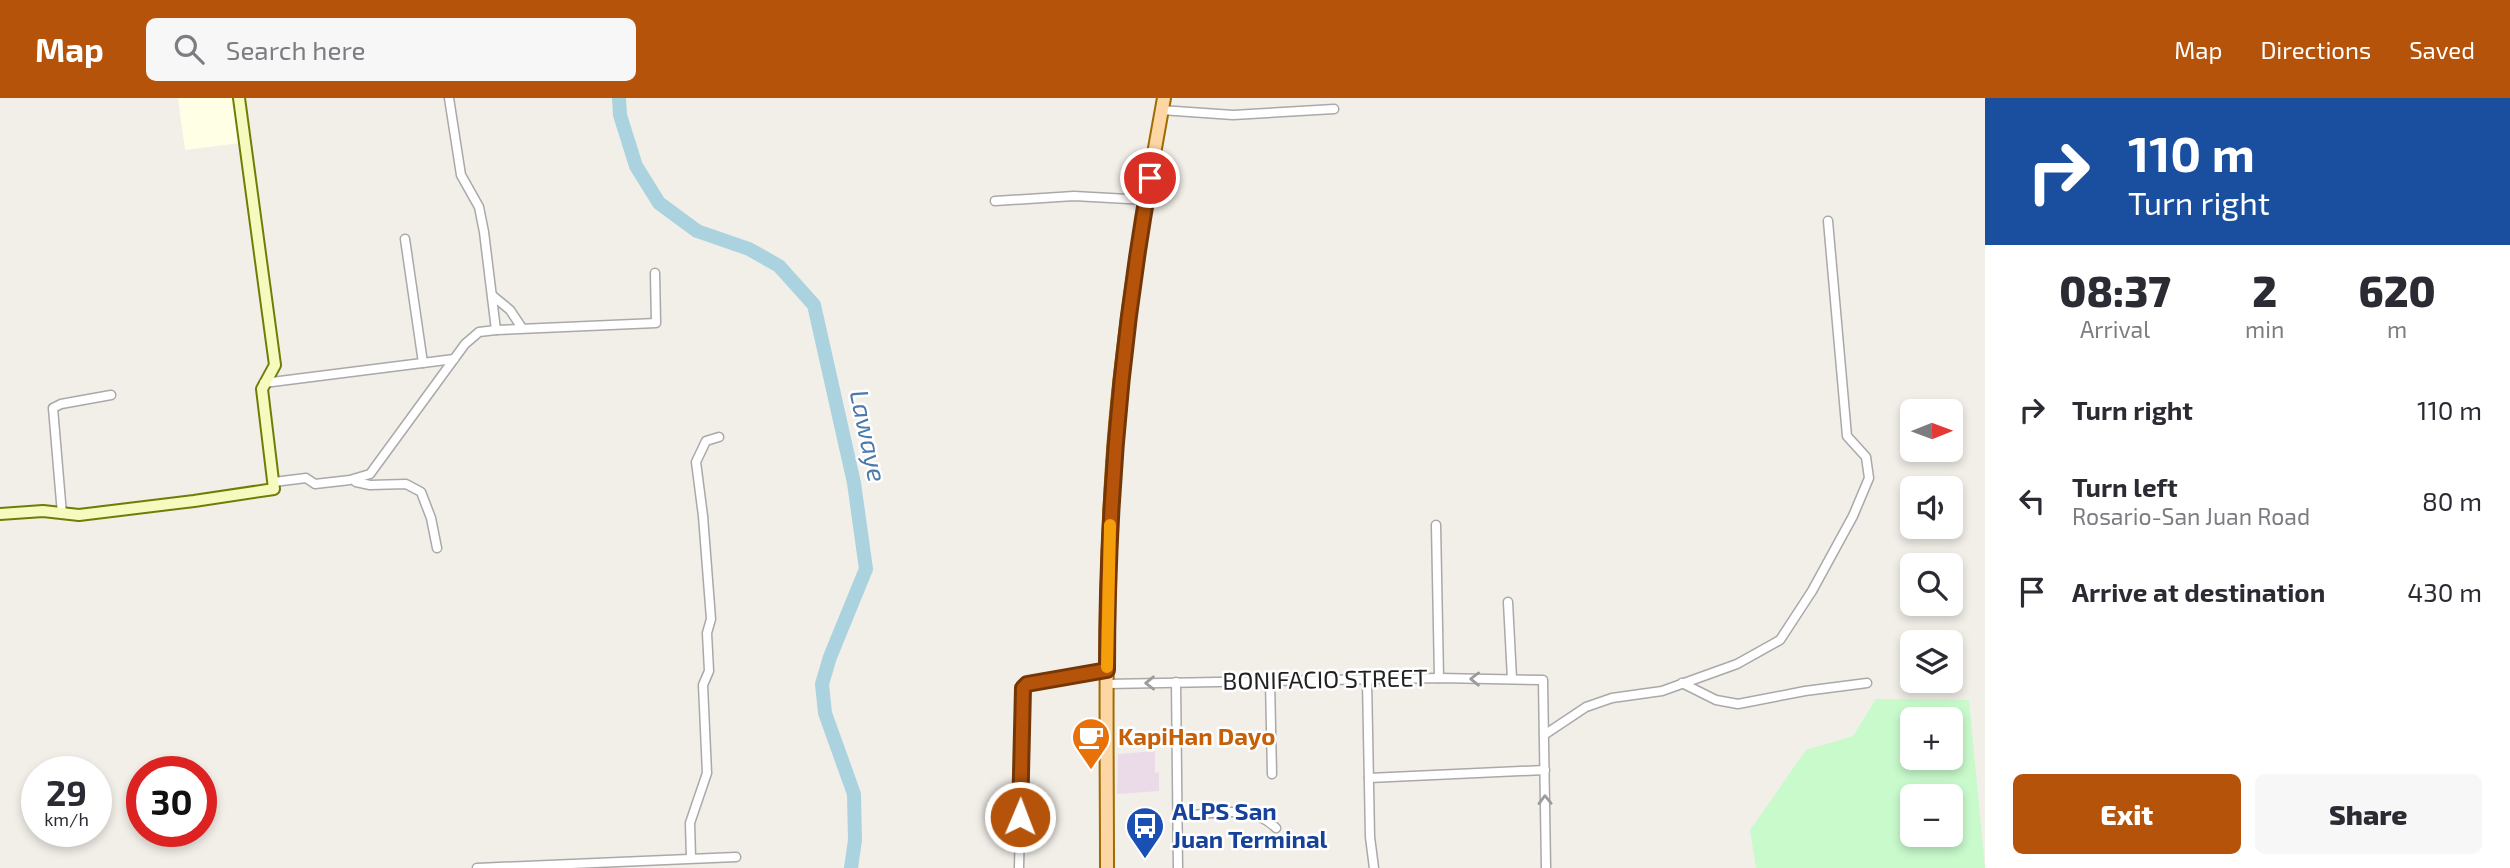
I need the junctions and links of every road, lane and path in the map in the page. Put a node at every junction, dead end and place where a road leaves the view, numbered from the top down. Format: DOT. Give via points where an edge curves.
graph roads {
  1 [pos="239,98"];
  2 [pos="449,98"];
  3 [pos="1163,104"];
  4 [pos="1334,109"];
  5 [pos="1146,200"];
  6 [pos="995,201"];
  7 [pos="1828,221"];
  8 [pos="405,239"];
  9 [pos="655,273"];
  10 [pos="493,296"];
  11 [pos="522,328"];
  12 [pos="496,330"];
  13 [pos="454,359"];
  14 [pos="424,363"];
  15 [pos="264,383"];
  16 [pos="111,396"];
  17 [pos="719,437"];
  18 [pos="350,480"];
  19 [pos="274,482"];
  20 [pos="0,514"];
  21 [pos="62,514"];
  22 [pos="1436,525"];
  23 [pos="437,548"];
  24 [pos="1508,602"];
  25 [pos="1107,670"];
  26 [pos="1438,678"];
  27 [pos="1512,679"];
  28 [pos="1367,680"];
  29 [pos="1270,681"];
  30 [pos="1176,682"];
  31 [pos="1682,683"];
  32 [pos="1867,683"];
  33 [pos="1107,684"];
  34 [pos="1544,735"];
  35 [pos="1545,770"];
  36 [pos="1272,774"];
  37 [pos="1369,778"];
  38 [pos="1177,817"];
  39 [pos="1276,828"];
  40 [pos="736,857"];
  41 [pos="691,858"];
  42 [pos="477,868"];
  43 [pos="1019,868"];
  44 [pos="1107,868"];
  45 [pos="1178,868"];
  46 [pos="1374,868"];
  47 [pos="1546,868"];
  1 -- 15 [label="street" via="275,365"];
  2 -- 10 [label="street" via="461,175 479,208"];
  3 -- 4 [label="street" via="1233,115"];
  3 -- 5 [label="main road"];
  5 -- 6 [label="street" via="1074,196"];
  5 -- 25 [label="main road" via="1115,433"];
  7 -- 31 [label="street" via="1847,436 1866,457 1869,478 1818,580 1780,640 1737,664"];
  8 -- 14 [label="street"];
  9 -- 11 [label="street" via="656,323"];
  10 -- 11 [label="street"];
  10 -- 12 [label="street"];
  11 -- 12 [label="street"];
  12 -- 13 [label="street" via="479,332"];
  13 -- 14 [label="street"];
  13 -- 18 [label="street" via="370,474"];
  14 -- 15 [label="street"];
  15 -- 19 [label="street"];
  16 -- 21 [label="street" via="53,408"];
  17 -- 41 [label="street" via="706,441 696,462 711,619 704,685 707,773 690,823"];
  18 -- 19 [label="street"];
  18 -- 23 [label="street" via="370,485 406,484 421,492"];
  19 -- 21 [label="street" via="274,489 260,492"];
  20 -- 21 [label="street" via="43,510"];
  22 -- 26 [label="street"];
  24 -- 27 [label="street"];
  25 -- 33 [label="main road"];
  25 -- 43 [label="street" via="1023,688"];
  27 -- 26 [label="street, BONIFACIO STREET, one-way"];
  26 -- 28 [label="street, BONIFACIO STREET"];
  27 -- 34 [label="street, BONIFACIO STREET" via="1543,680"];
  28 -- 29 [label="street, BONIFACIO STREET"];
  28 -- 37 [label="street"];
  29 -- 30 [label="street, BONIFACIO STREET"];
  29 -- 36 [label="street"];
  30 -- 33 [label="street, BONIFACIO STREET, one-way"];
  30 -- 38 [label="street"];
  31 -- 32 [label="street" via="1716,700 1738,704"];
  31 -- 34 [label="street" via="1586,707"];
  33 -- 44 [label="main road"];
  34 -- 35 [label="street"];
  35 -- 37 [label="street"];
  47 -- 35 [label="street, one-way"];
  37 -- 46 [label="street"];
  38 -- 39 [label="street" via="1240,812 1268,819"];
  38 -- 45 [label="street"];
  40 -- 41 [label="street"];
  41 -- 42 [label="street"];
}
